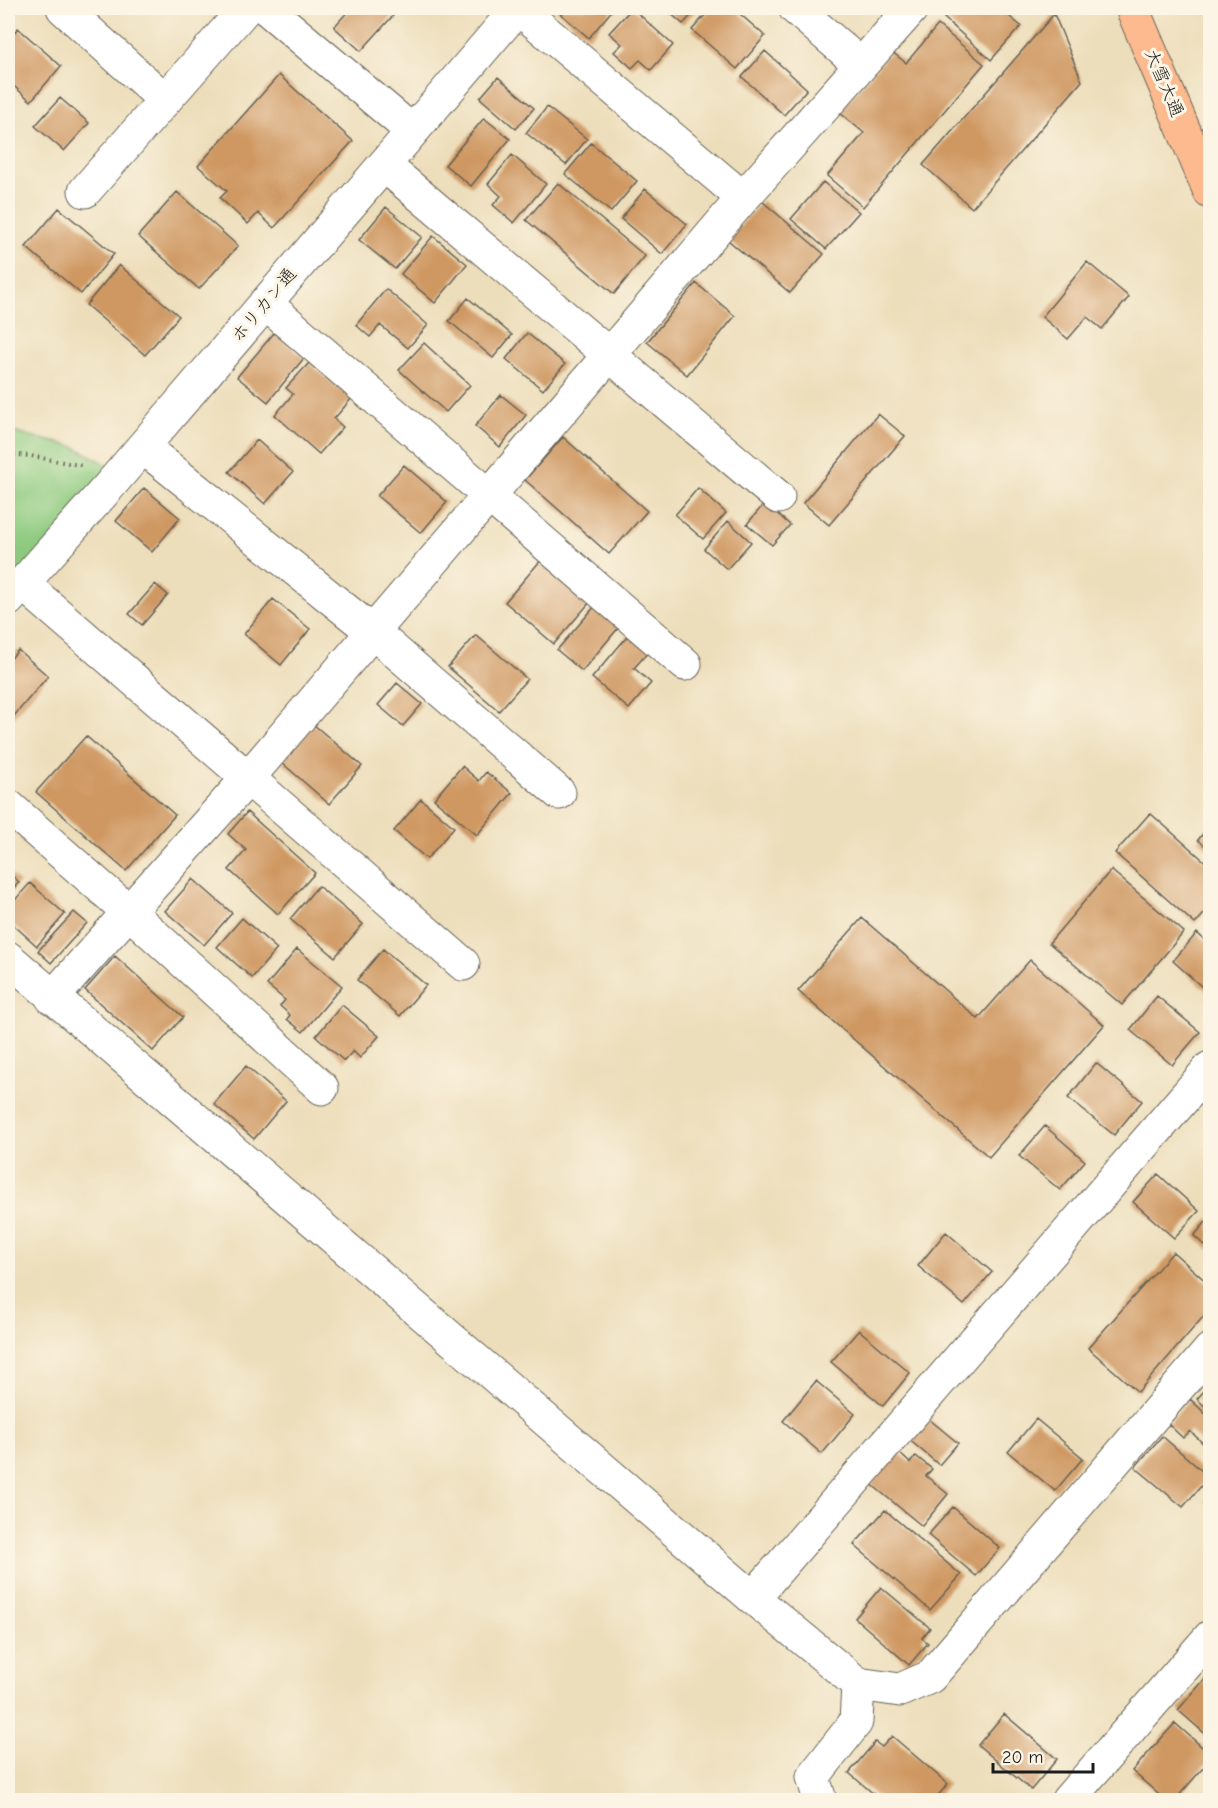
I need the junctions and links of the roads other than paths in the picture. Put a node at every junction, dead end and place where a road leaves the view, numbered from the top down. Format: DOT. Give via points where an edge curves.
graph roads {
  1 [pos="63,8"];
  2 [pos="246,8"];
  3 [pos="266,8"];
  4 [pos="518,8"];
  5 [pos="795,8"];
  6 [pos="912,8"];
  7 [pos="1132,8"];
  8 [pos="861,65"];
  9 [pos="165,100"];
  10 [pos="412,131"];
  11 [pos="384,165"];
  12 [pos="85,191"];
  13 [pos="1210,192"];
  14 [pos="743,198"];
  15 [pos="265,303"];
  16 [pos="609,355"];
  17 [pos="143,447"];
  18 [pos="490,495"];
  19 [pos="778,497"];
  20 [pos="15,592"];
  21 [pos="373,632"];
  22 [pos="685,664"];
  23 [pos="248,778"];
  24 [pos="559,793"];
  25 [pos="8,807"];
  26 [pos="129,912"];
  27 [pos="8,958"];
  28 [pos="463,964"];
  29 [pos="52,998"];
  30 [pos="1210,1068"];
  31 [pos="322,1088"];
  32 [pos="1210,1350"];
  33 [pos="753,1599"];
  34 [pos="1210,1637"];
  35 [pos="858,1684"];
  36 [pos="820,1800"];
  37 [pos="1068,1800"];
  1 -- 9 [label="street"];
  2 -- 9 [label="street"];
  3 -- 10 [label="street"];
  4 -- 10 [label="street, ホリカン通"];
  4 -- 14 [label="street"];
  5 -- 8 [label="street"];
  6 -- 8 [label="street"];
  7 -- 13 [label="highway, 大雪大通"];
  8 -- 14 [label="street"];
  9 -- 12 [label="street"];
  10 -- 11 [label="street, ホリカン通"];
  11 -- 15 [label="street, ホリカン通"];
  11 -- 16 [label="street"];
  14 -- 16 [label="street"];
  15 -- 17 [label="street, ホリカン通"];
  15 -- 18 [label="street"];
  16 -- 18 [label="street"];
  16 -- 19 [label="street"];
  17 -- 20 [label="street, ホリカン通"];
  17 -- 21 [label="street"];
  18 -- 21 [label="street"];
  18 -- 22 [label="street"];
  20 -- 23 [label="street"];
  21 -- 23 [label="street"];
  21 -- 24 [label="street"];
  23 -- 26 [label="street"];
  23 -- 28 [label="street"];
  25 -- 26 [label="street"];
  26 -- 29 [label="street"];
  26 -- 31 [label="street"];
  27 -- 29 [label="street"];
  29 -- 33 [label="street"];
  30 -- 33 [label="street"];
  32 -- 35 [label="street" via="930,1677 900,1690"];
  33 -- 35 [label="street"];
  34 -- 37 [label="street"];
  35 -- 36 [label="street" via="856,1722 813,1777"];
}
